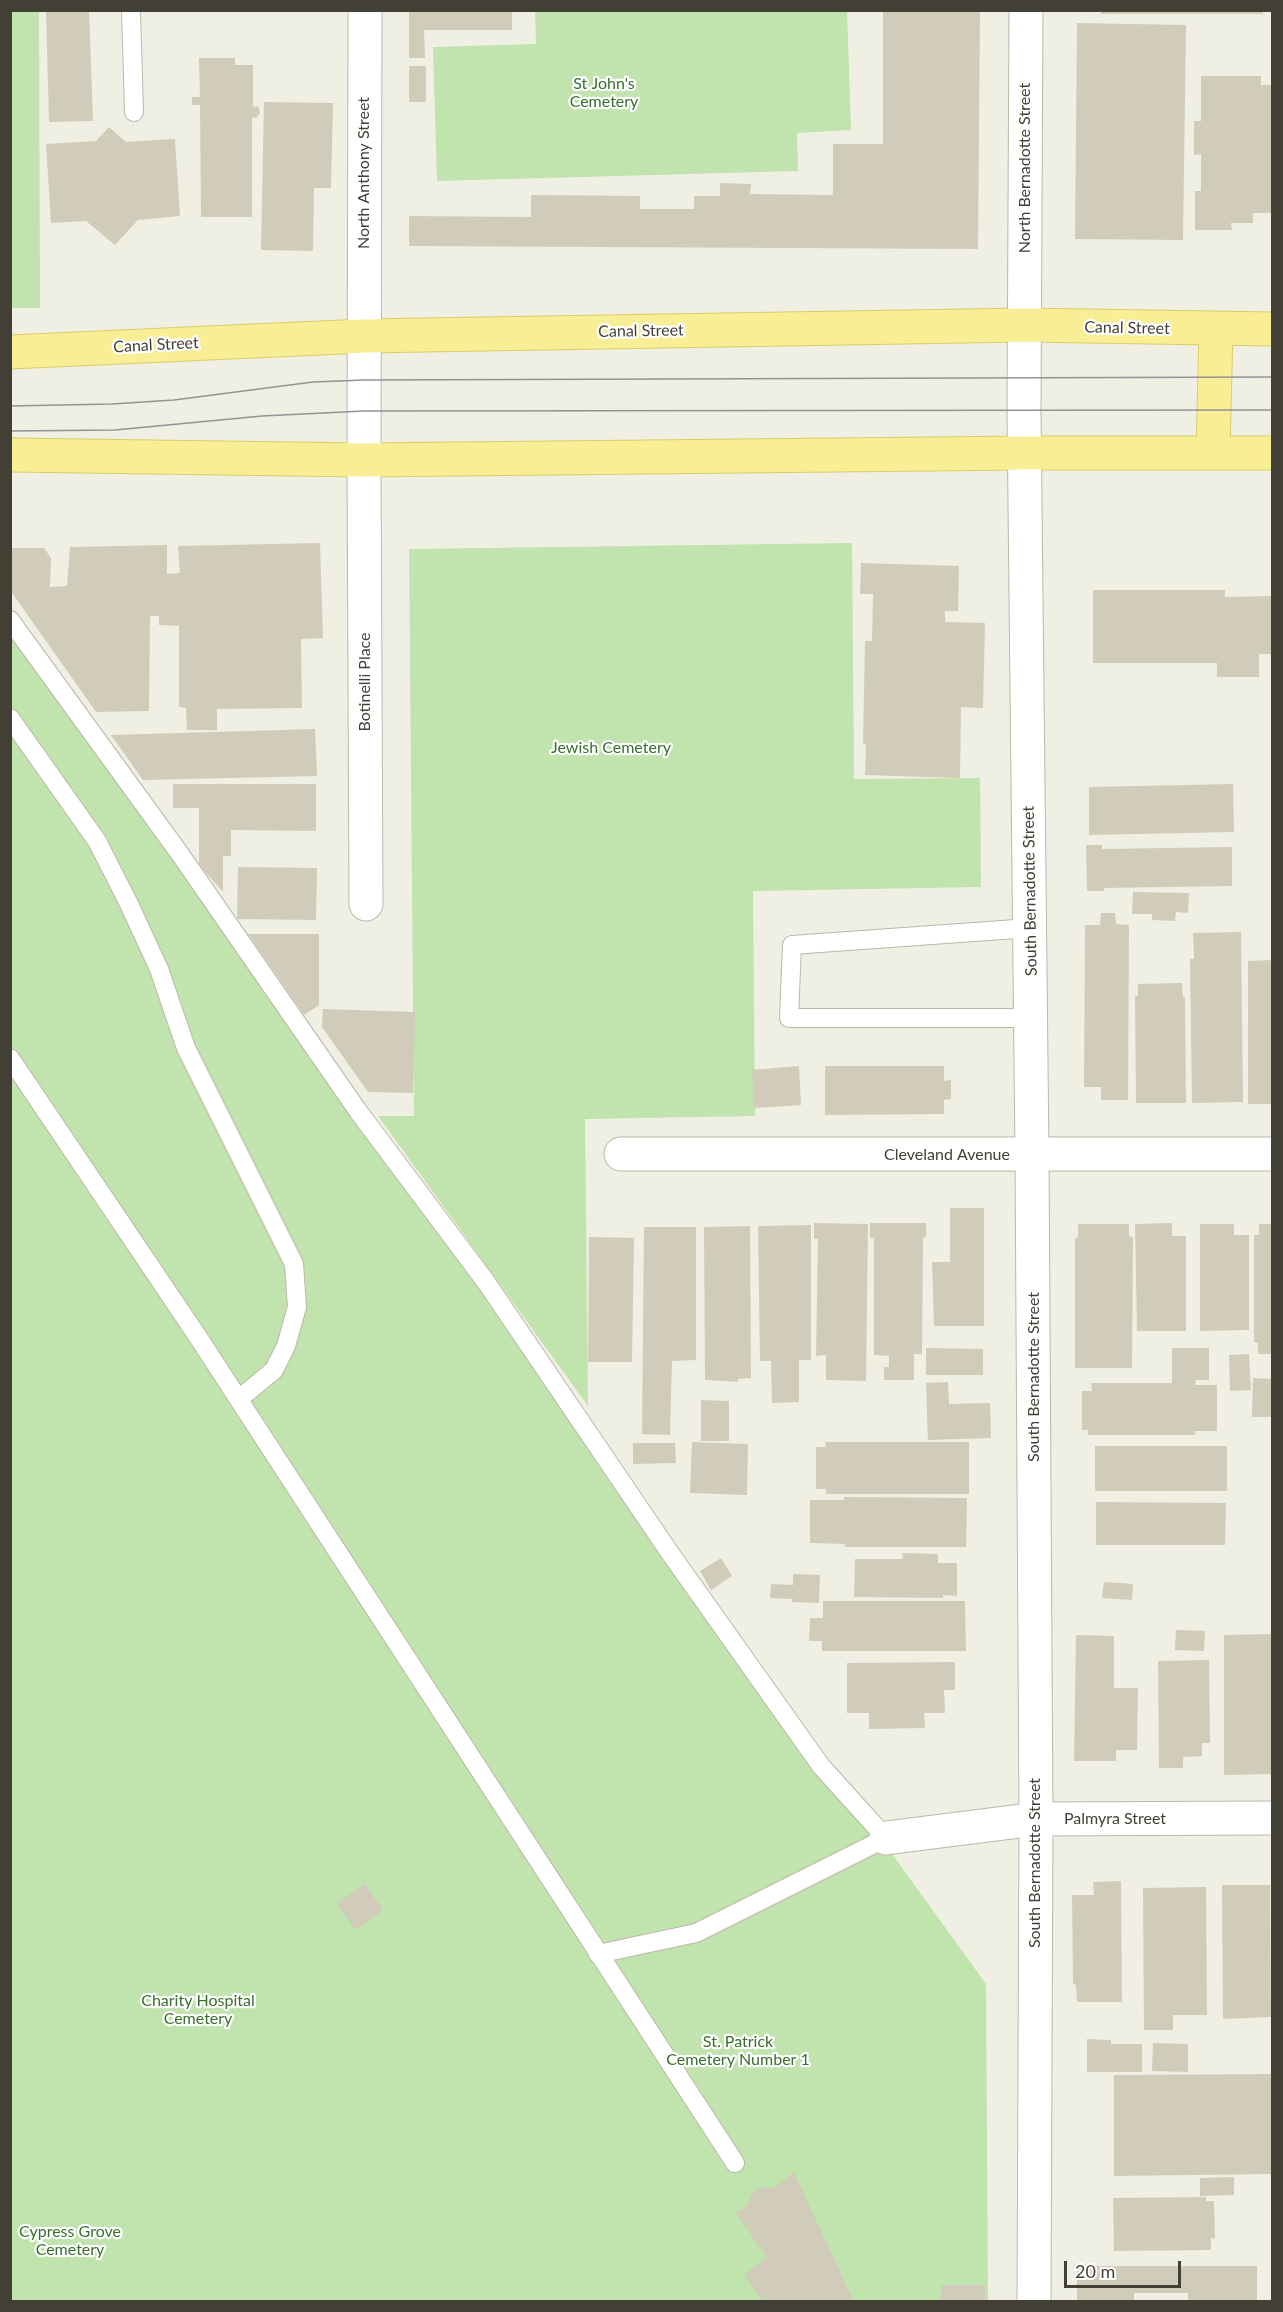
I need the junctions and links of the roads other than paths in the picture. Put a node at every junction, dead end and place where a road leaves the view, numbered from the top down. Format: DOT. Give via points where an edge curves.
graph roads {
  1 [pos="130,10"];
  2 [pos="365,10"];
  3 [pos="1026,10"];
  4 [pos="134,112"];
  5 [pos="1025,325"];
  6 [pos="1216,330"];
  7 [pos="1272,330"];
  8 [pos="364,336"];
  9 [pos="10,352"];
  10 [pos="1025,453"];
  11 [pos="1213,453"];
  12 [pos="1272,453"];
  13 [pos="10,455"];
  14 [pos="364,460"];
  15 [pos="10,620"];
  16 [pos="10,718"];
  17 [pos="366,904"];
  18 [pos="1030,928"];
  19 [pos="1031,1018"];
  20 [pos="10,1058"];
  21 [pos="621,1154"];
  22 [pos="1272,1154"];
  23 [pos="1032,1155"];
  24 [pos="238,1400"];
  25 [pos="1272,1818"];
  26 [pos="1036,1819"];
  27 [pos="886,1838"];
  28 [pos="598,1954"];
  29 [pos="735,2163"];
  30 [pos="1034,2301"];
  1 -- 4 [label="lane"];
  2 -- 8 [label="street, North Anthony Street"];
  3 -- 5 [label="street, North Bernadotte Street"];
  5 -- 6 [label="main road, Canal Street"];
  5 -- 8 [label="main road, Canal Street"];
  5 -- 10 [label="street, North Bernadotte Street"];
  6 -- 7 [label="main road, Canal Street"];
  6 -- 11 [label="main road"];
  8 -- 9 [label="main road, Canal Street"];
  8 -- 14 [label="street, North Anthony Street"];
  10 -- 11 [label="main road"];
  10 -- 14 [label="main road"];
  10 -- 18 [label="street, South Bernadotte Street"];
  11 -- 12 [label="main road"];
  13 -- 14 [label="main road"];
  14 -- 17 [label="street, Botinelli Place"];
  15 -- 27 [label="lane" via="180,854 358,1110 486,1282 821,1766"];
  16 -- 24 [label="lane" via="97,841 159,969 186,1048 294,1264 297,1306 286,1346 274,1370"];
  18 -- 19 [label="street, South Bernadotte Street"];
  18 -- 19 [label="lane" via="792,945 789,1018"];
  19 -- 23 [label="street, South Bernadotte Street"];
  20 -- 24 [label="lane"];
  21 -- 23 [label="street, Cleveland Avenue"];
  22 -- 23 [label="street, Cleveland Avenue"];
  23 -- 26 [label="street, South Bernadotte Street"];
  24 -- 28 [label="lane"];
  25 -- 26 [label="street, Palmyra Street"];
  26 -- 27 [label="street, Palmyra Street"];
  26 -- 30 [label="street, South Bernadotte Street"];
  27 -- 28 [label="lane" via="696,1933"];
  28 -- 29 [label="lane"];
}
